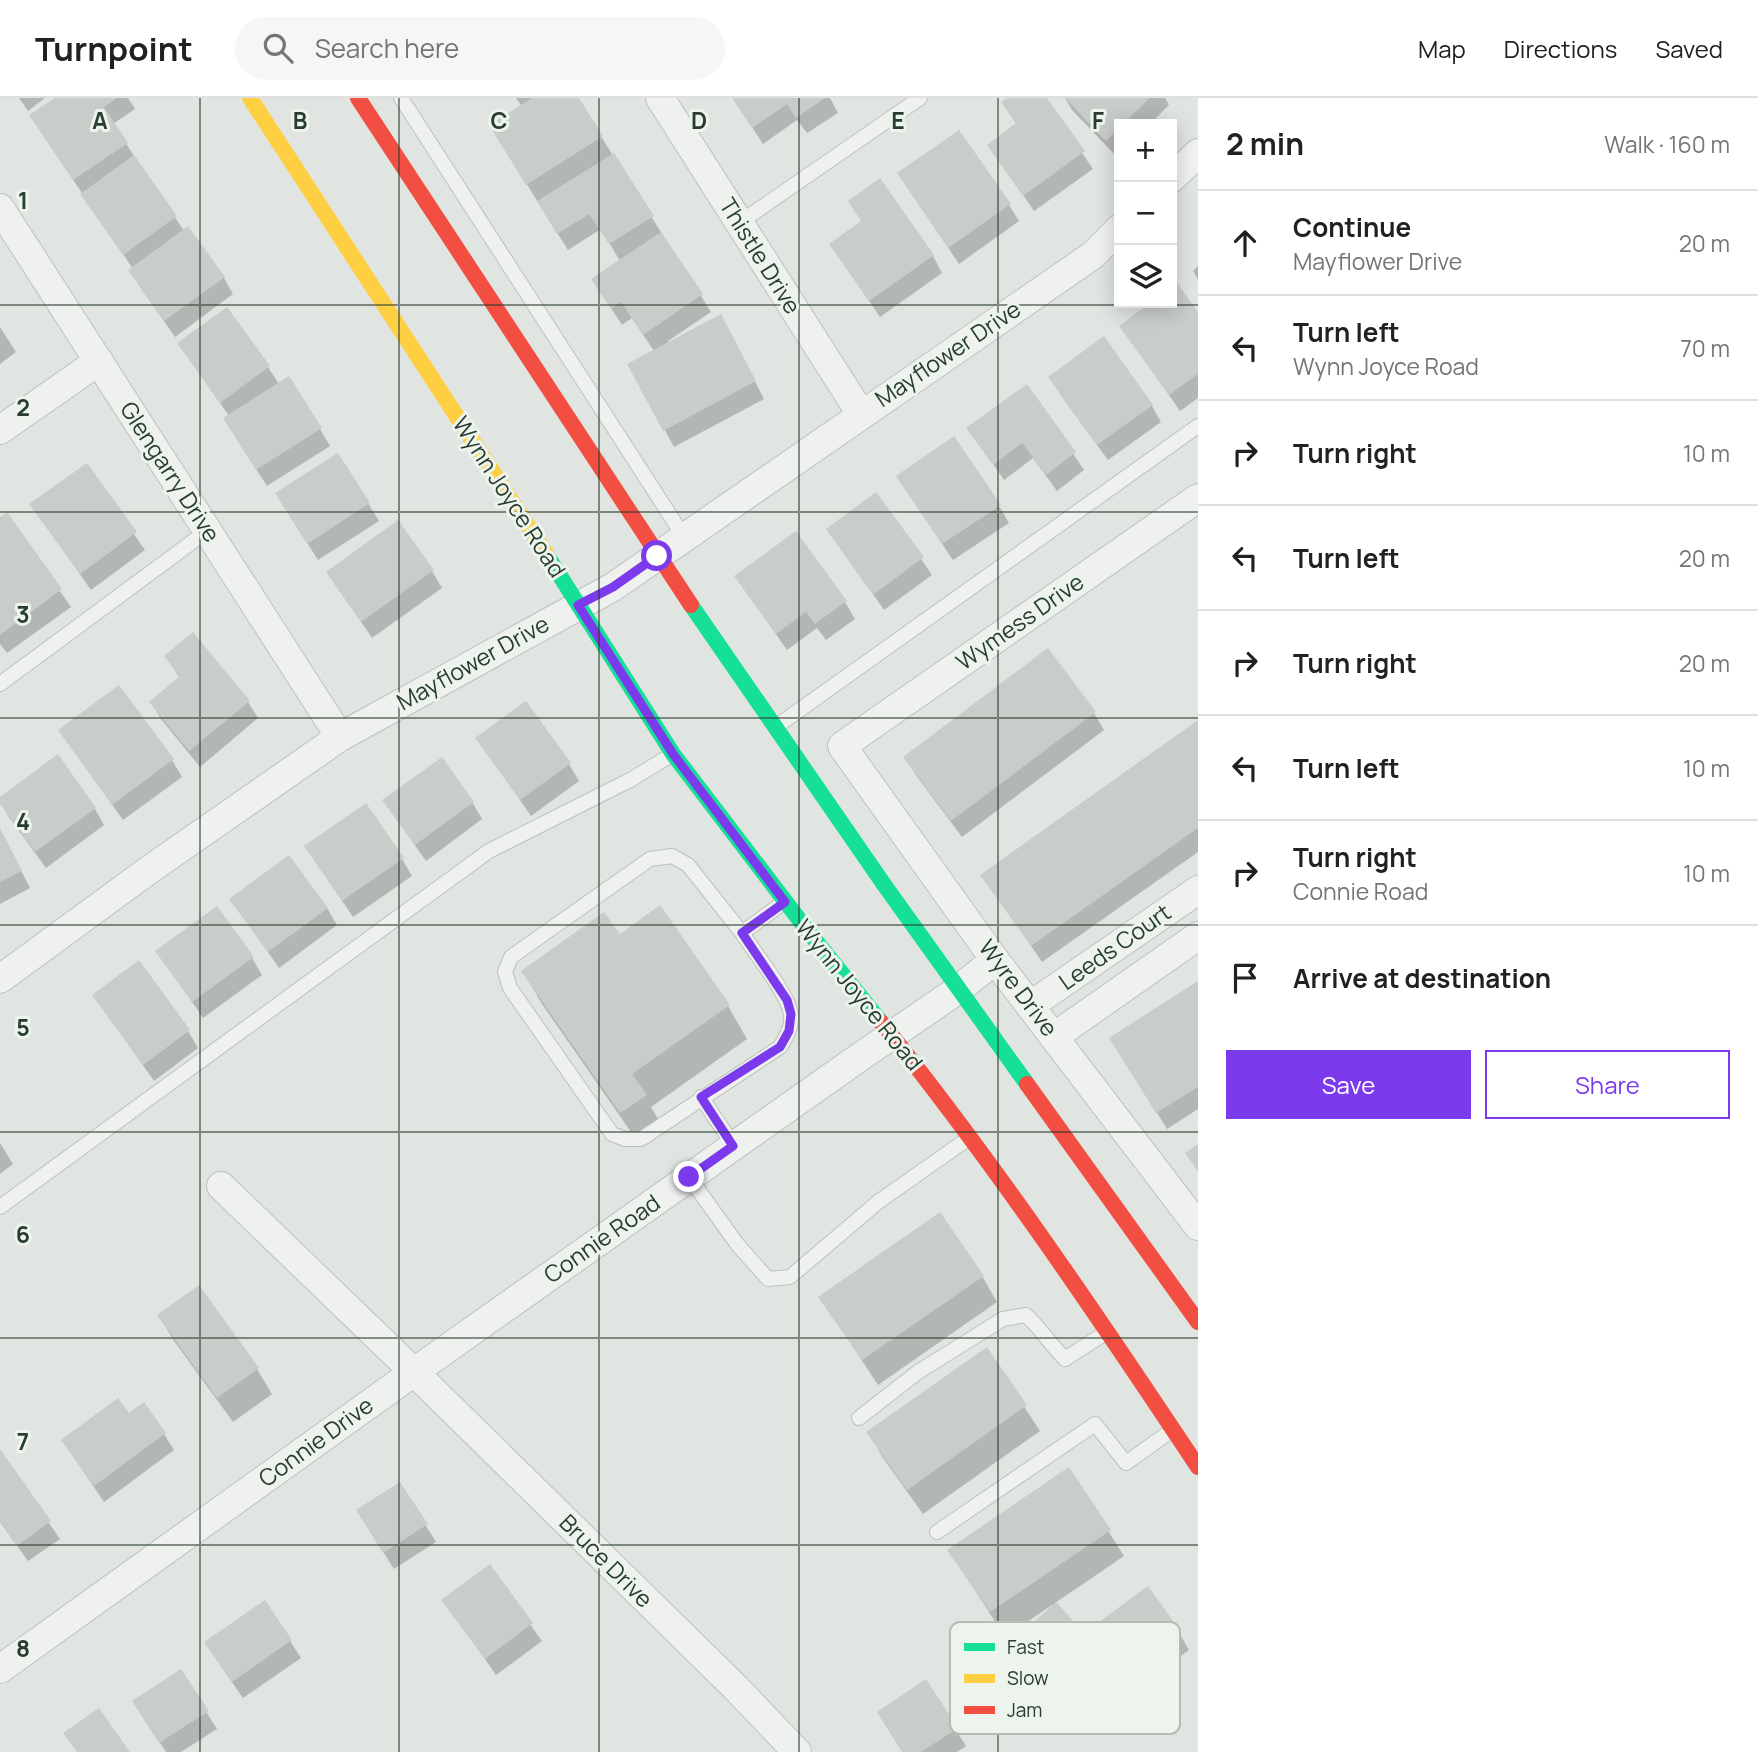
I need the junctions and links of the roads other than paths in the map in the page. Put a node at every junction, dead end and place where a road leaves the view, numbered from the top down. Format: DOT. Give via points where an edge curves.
graph roads {
  1 [pos="250,98"];
  2 [pos="358,98"];
  3 [pos="401,98"];
  4 [pos="660,98"];
  5 [pos="920,98"];
  6 [pos="1198,153"];
  7 [pos="1177,173"];
  8 [pos="0,208"];
  9 [pos="739,223"];
  10 [pos="1114,234"];
  11 [pos="99,361"];
  12 [pos="861,414"];
  13 [pos="1198,426"];
  14 [pos="0,430"];
  15 [pos="1198,498"];
  16 [pos="207,531"];
  17 [pos="684,537"];
  18 [pos="657,556"];
  19 [pos="578,605"];
  20 [pos="0,684"];
  21 [pos="776,727"];
  22 [pos="340,737"];
  23 [pos="842,746"];
  24 [pos="673,754"];
  25 [pos="1198,890"];
  26 [pos="785,902"];
  27 [pos="742,933"];
  28 [pos="1198,936"];
  29 [pos="995,960"];
  30 [pos="0,979"];
  31 [pos="959,989"];
  32 [pos="1031,1005"];
  33 [pos="891,1035"];
  34 [pos="1055,1036"];
  35 [pos="701,1097"];
  36 [pos="970,1137"];
  37 [pos="733,1146"];
  38 [pos="689,1177"];
  39 [pos="221,1186"];
  40 [pos="0,1207"];
  41 [pos="1198,1226"];
  42 [pos="1198,1322"];
  43 [pos="1108,1332"];
  44 [pos="414,1371"];
  45 [pos="859,1418"];
  46 [pos="1172,1430"];
  47 [pos="1197,1464"];
  48 [pos="937,1532"];
  49 [pos="0,1668"];
  50 [pos="797,1752"];
  1 -- 19 [label="main road, Wynn Joyce Road"];
  2 -- 18 [label="main road"];
  3 -- 17 [label="lane"];
  4 -- 9 [label="street, Thistle Drive"];
  5 -- 9 [label="lane"];
  6 -- 7 [label="street"];
  8 -- 11 [label="street, Glengarry Drive"];
  9 -- 12 [label="street, Thistle Drive"];
  10 -- 12 [label="street, Mayflower Drive" via="1093,255"];
  11 -- 14 [label="street"];
  11 -- 16 [label="street, Glengarry Drive"];
  12 -- 17 [label="street, Mayflower Drive"];
  13 -- 21 [label="lane"];
  15 -- 23 [label="street, Wymess Drive"];
  16 -- 20 [label="lane"];
  16 -- 22 [label="street, Glengarry Drive"];
  17 -- 18 [label="street, Mayflower Drive"];
  18 -- 19 [label="street, Mayflower Drive"];
  18 -- 21 [label="main road"];
  19 -- 22 [label="street, Mayflower Drive"];
  19 -- 24 [label="main road, Wynn Joyce Road"];
  21 -- 31 [label="main road"];
  22 -- 30 [label="street, Mayflower Drive"];
  23 -- 29 [label="street, Wyre Drive"];
  24 -- 26 [label="main road, Wynn Joyce Road"];
  24 -- 40 [label="lane" via="489,851"];
  25 -- 32 [label="street, Leeds Court"];
  26 -- 27 [label="lane"];
  26 -- 33 [label="main road, Wynn Joyce Road"];
  27 -- 35 [label="lane" via="787,1000 789,1031 780,1047"];
  27 -- 35 [label="lane" via="688,865 672,856 650,859 510,957 505,972 510,988 612,1134 641,1139"];
  28 -- 34 [label="street, Leeds Court"];
  29 -- 31 [label="street, Connie Road"];
  29 -- 32 [label="street, Wyre Drive"];
  31 -- 33 [label="street, Connie Road"];
  31 -- 42 [label="main road"];
  32 -- 34 [label="street, Wyre Drive"];
  33 -- 36 [label="main road, Wynn Joyce Road"];
  33 -- 37 [label="street, Connie Road"];
  34 -- 41 [label="street, Wyre Drive"];
  35 -- 37 [label="lane"];
  36 -- 38 [label="lane" via="878,1202 790,1277 768,1279"];
  36 -- 43 [label="main road, Wynn Joyce Road"];
  37 -- 38 [label="street, Connie Road"];
  38 -- 44 [label="street, Connie Road"];
  39 -- 44 [label="street"];
  43 -- 45 [label="lane" via="1065,1359 1026,1315 1003,1319 918,1372"];
  43 -- 46 [label="main road, Wynn Joyce Road"];
  44 -- 49 [label="street, Connie Drive"];
  44 -- 50 [label="street, Bruce Drive"];
  46 -- 47 [label="main road, Wynn Joyce Road"];
  46 -- 48 [label="lane" via="1126,1464 1095,1424"];
}
